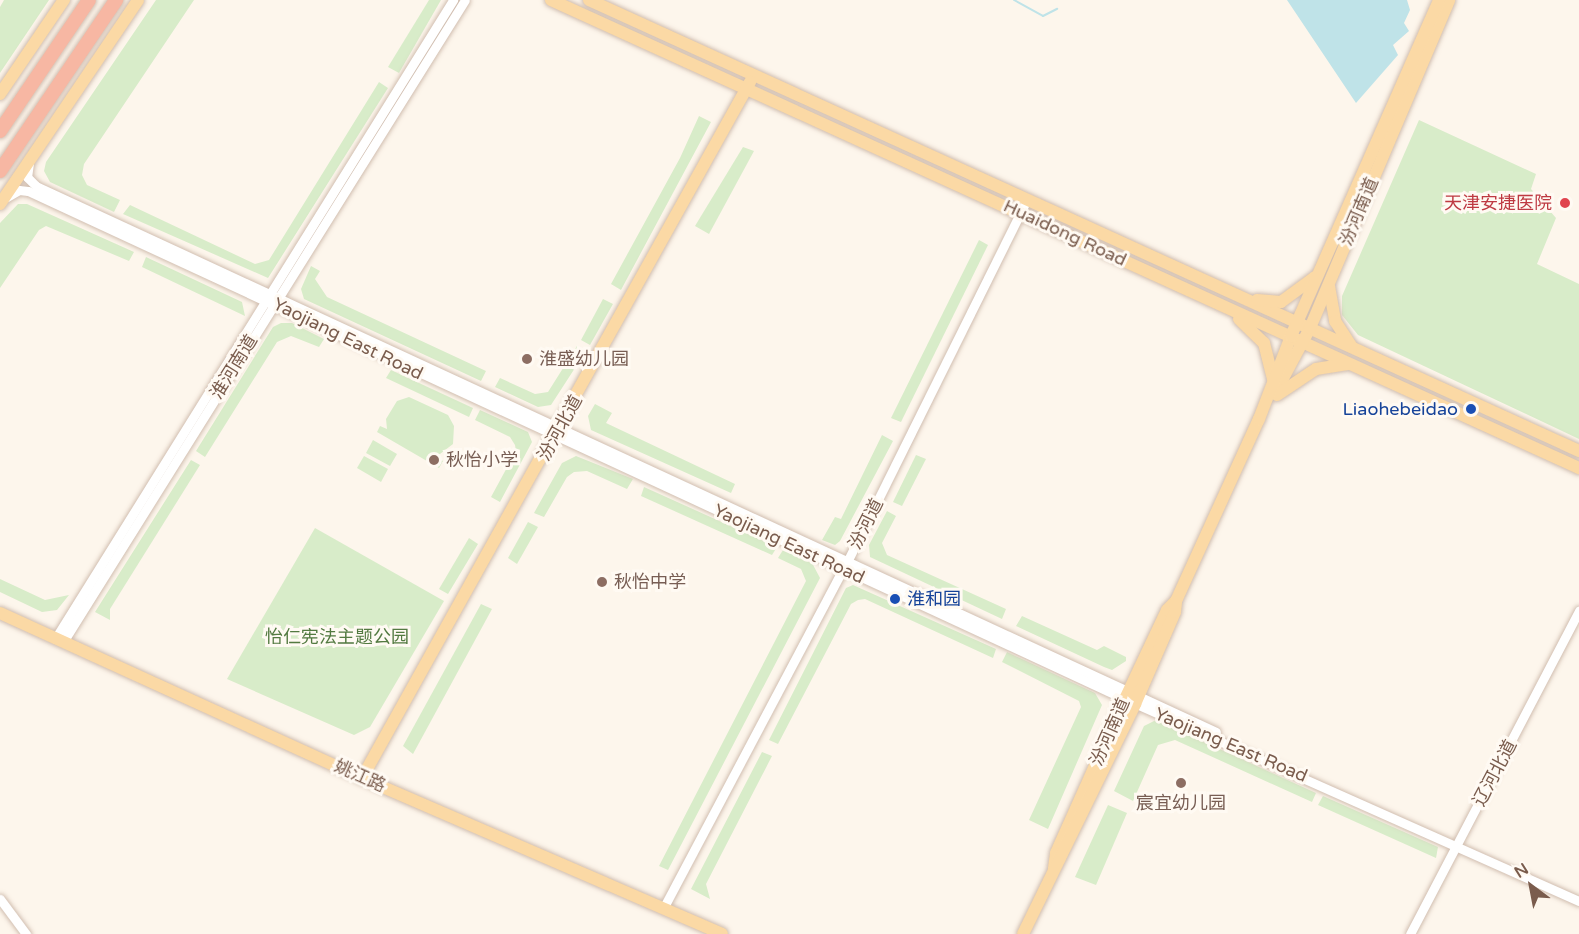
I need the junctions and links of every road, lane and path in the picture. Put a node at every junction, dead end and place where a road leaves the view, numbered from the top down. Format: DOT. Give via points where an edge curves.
graph roads {
  1 [pos="64,0"];
  2 [pos="89,0"];
  3 [pos="116,0"];
  4 [pos="133,0"];
  5 [pos="138,0"];
  6 [pos="453,0"];
  7 [pos="465,0"];
  8 [pos="551,0"];
  9 [pos="589,0"];
  10 [pos="1440,0"];
  11 [pos="1449,0"];
  12 [pos="122,24"];
  13 [pos="754,75"];
  14 [pos="746,89"];
  15 [pos="0,94"];
  16 [pos="0,131"];
  17 [pos="30,161"];
  18 [pos="0,171"];
  19 [pos="1027,200"];
  20 [pos="1,202"];
  21 [pos="1021,213"];
  22 [pos="1324,276"];
  23 [pos="1243,297"];
  24 [pos="272,298"];
  25 [pos="1226,309"];
  26 [pos="1297,322"];
  27 [pos="1310,328"];
  28 [pos="1291,336"];
  29 [pos="1303,342"];
  30 [pos="1352,348"];
  31 [pos="1350,364"];
  32 [pos="1273,385"];
  33 [pos="1270,402"];
  34 [pos="1259,418"];
  35 [pos="557,433"];
  36 [pos="1579,451"];
  37 [pos="1579,468"];
  38 [pos="845,565"];
  39 [pos="1579,611"];
  40 [pos="0,613"];
  41 [pos="59,641"];
  42 [pos="1131,698"];
  43 [pos="362,778"];
  44 [pos="1458,844"];
  45 [pos="1579,896"];
  46 [pos="0,899"];
  47 [pos="1579,901"];
  48 [pos="664,907"];
  49 [pos="26,934"];
  50 [pos="722,934"];
  51 [pos="1023,934"];
  52 [pos="1410,934"];
  1 -- 15 [label="main road"];
  2 -- 16 [label="highway"];
  3 -- 18 [label="highway"];
  4 -- 12 [label="main road"];
  5 -- 12 [label="main road"];
  6 -- 24 [label="street, 淮河南道"];
  7 -- 24 [label="street, 淮河南道"];
  8 -- 14 [label="main road, Huaidong Road"];
  9 -- 13 [label="main road, Huaidong Road"];
  10 -- 22 [label="main road, 汾河南道"];
  11 -- 22 [label="main road, 汾河南道"];
  12 -- 17 [label="main road"];
  13 -- 14 [label="main road, 汾河北道"];
  13 -- 19 [label="main road, Huaidong Road"];
  14 -- 21 [label="main road, Huaidong Road"];
  14 -- 35 [label="main road, 汾河北道"];
  17 -- 20 [label="main road"];
  17 -- 24 [label="street, Yaojiang East Road" via="27,177 33,184"];
  19 -- 21 [label="street, 汾河道"];
  19 -- 23 [label="main road, Huaidong Road"];
  20 -- 24 [label="street, Yaojiang East Road" via="19,190 28,191"];
  21 -- 25 [label="main road, Huaidong Road"];
  21 -- 38 [label="street, 汾河道"];
  22 -- 23 [label="main road" via="1281,302"];
  22 -- 26 [label="main road, 汾河南道"];
  22 -- 27 [label="main road, 汾河南道"];
  22 -- 30 [label="main road" via="1335,321"];
  23 -- 26 [label="main road, Huaidong Road"];
  24 -- 35 [label="street, Yaojiang East Road"];
  24 -- 41 [label="street, 淮河南道"];
  25 -- 28 [label="main road, Huaidong Road"];
  25 -- 32 [label="main road" via="1264,343 1272,364"];
  26 -- 27 [label="main road, Huaidong Road"];
  26 -- 28 [label="main road, 汾河南道"];
  27 -- 29 [label="main road, 汾河南道"];
  27 -- 30 [label="main road, Huaidong Road"];
  28 -- 29 [label="main road, Huaidong Road"];
  28 -- 32 [label="main road, 汾河南道"];
  29 -- 31 [label="main road, Huaidong Road"];
  29 -- 33 [label="main road, 汾河南道"];
  30 -- 36 [label="main road, Huaidong Road"];
  31 -- 33 [label="main road" via="1305,374"];
  31 -- 37 [label="main road, Huaidong Road"];
  32 -- 34 [label="main road, 汾河南道"];
  33 -- 34 [label="main road, 汾河南道"];
  34 -- 42 [label="main road, 汾河南道" via="1176,601 1167,610"];
  35 -- 38 [label="street, Yaojiang East Road"];
  35 -- 43 [label="main road, 汾河北道"];
  38 -- 42 [label="street, Yaojiang East Road"];
  38 -- 48 [label="street, 汾河道"];
  39 -- 44 [label="street, 辽河北道"];
  40 -- 41 [label="main road, 姚江路"];
  41 -- 43 [label="main road, 姚江路"];
  42 -- 44 [label="street, Yaojiang East Road"];
  42 -- 51 [label="main road, 汾河南道" via="1056,853 1054,868"];
  43 -- 48 [label="main road, 姚江路"];
  44 -- 45 [label="street, Yaojiang East Road"];
  44 -- 47 [label="street, Yaojiang East Road"];
  44 -- 52 [label="street, 辽河北道"];
  46 -- 49 [label="street"];
  48 -- 50 [label="main road, 姚江路"];
}
